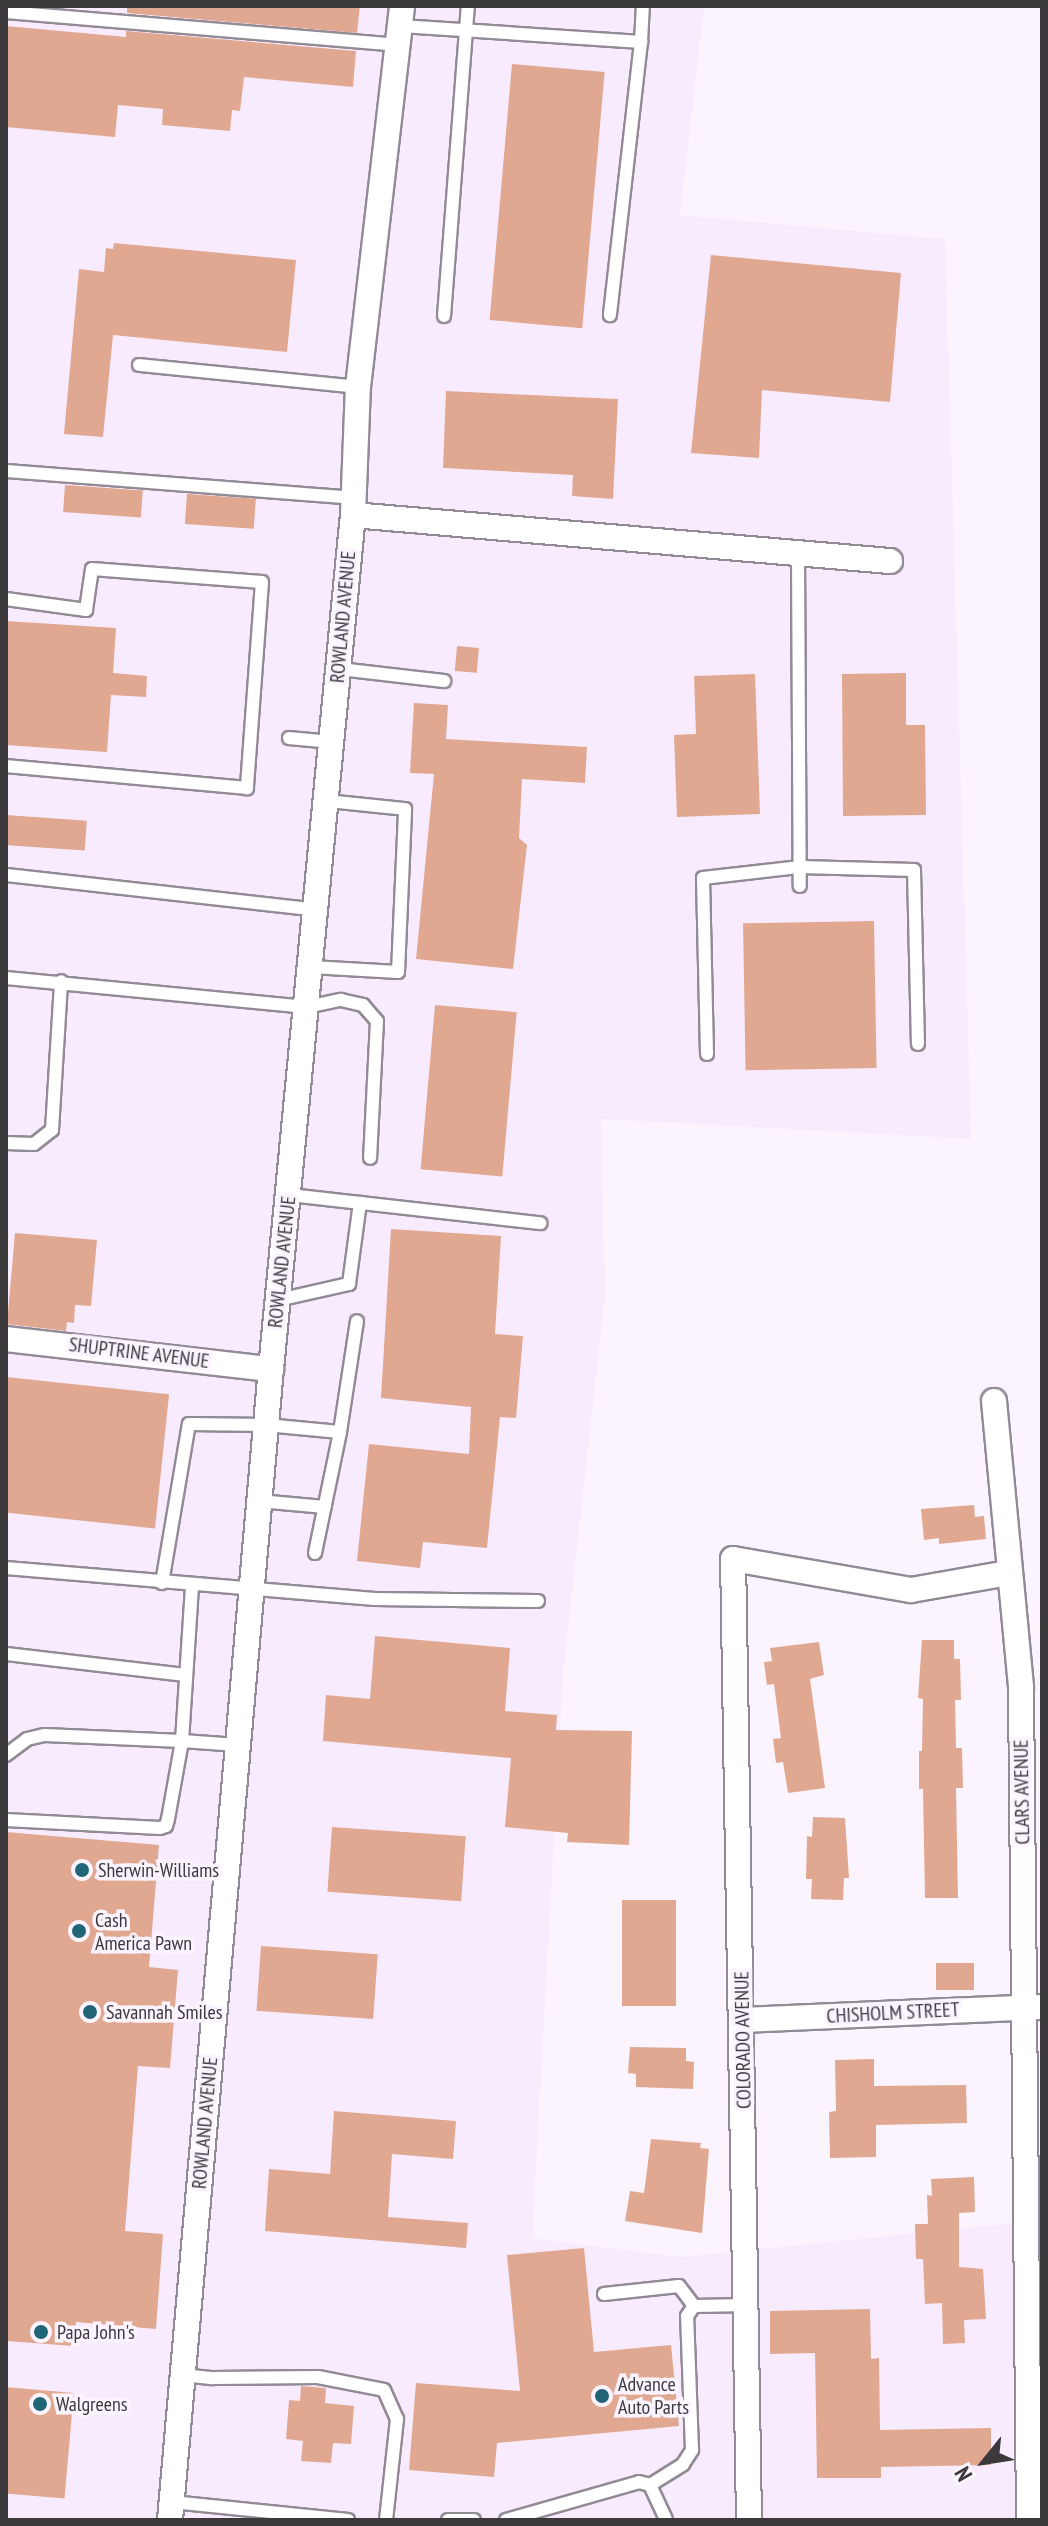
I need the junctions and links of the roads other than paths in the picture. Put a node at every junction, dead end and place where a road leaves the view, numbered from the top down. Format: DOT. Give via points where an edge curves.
graph roads {
  1 [pos="468,6"];
  2 [pos="643,6"];
  3 [pos="6,12"];
  4 [pos="400,26"];
  5 [pos="465,31"];
  6 [pos="641,42"];
  7 [pos="610,315"];
  8 [pos="444,316"];
  9 [pos="139,365"];
  10 [pos="358,387"];
  11 [pos="6,471"];
  12 [pos="353,506"];
  13 [pos="798,553"];
  14 [pos="890,561"];
  15 [pos="6,599"];
  16 [pos="339,669"];
  17 [pos="444,681"];
  18 [pos="289,738"];
  19 [pos="332,742"];
  20 [pos="6,766"];
  21 [pos="327,801"];
  22 [pos="800,867"];
  23 [pos="6,875"];
  24 [pos="800,886"];
  25 [pos="317,910"];
  26 [pos="311,967"];
  27 [pos="6,978"];
  28 [pos="61,981"];
  29 [pos="307,1007"];
  30 [pos="918,1044"];
  31 [pos="707,1054"];
  32 [pos="6,1143"];
  33 [pos="370,1158"];
  34 [pos="289,1195"];
  35 [pos="360,1203"];
  36 [pos="540,1223"];
  37 [pos="278,1300"];
  38 [pos="357,1321"];
  39 [pos="6,1339"];
  40 [pos="271,1369"];
  41 [pos="994,1401"];
  42 [pos="266,1425"];
  43 [pos="340,1432"];
  44 [pos="259,1501"];
  45 [pos="325,1507"];
  46 [pos="315,1553"];
  47 [pos="6,1568"];
  48 [pos="1008,1573"];
  49 [pos="162,1583"];
  50 [pos="192,1585"];
  51 [pos="252,1591"];
  52 [pos="538,1601"];
  53 [pos="6,1654"];
  54 [pos="186,1675"];
  55 [pos="182,1741"];
  56 [pos="238,1745"];
  57 [pos="6,1755"];
  58 [pos="6,1808"];
  59 [pos="6,1820"];
  60 [pos="24,1821"];
  61 [pos="1034,2007"];
  62 [pos="743,2020"];
  63 [pos="1035,2262"];
  64 [pos="604,2294"];
  65 [pos="747,2305"];
  66 [pos="694,2306"];
  67 [pos="1035,2361"];
  68 [pos="182,2375"];
  69 [pos="1036,2457"];
  70 [pos="650,2485"];
  71 [pos="171,2511"];
  72 [pos="348,2520"];
  73 [pos="386,2520"];
  74 [pos="448,2520"];
  75 [pos="474,2520"];
  76 [pos="506,2520"];
  77 [pos="666,2520"];
  78 [pos="749,2520"];
  79 [pos="1029,2520"];
  1 -- 5 [label="lane"];
  2 -- 6 [label="lane"];
  3 -- 4 [label="lane"];
  4 -- 5 [label="lane"];
  4 -- 10 [label="street, ROWLAND AVENUE"];
  5 -- 6 [label="lane"];
  5 -- 8 [label="lane"];
  6 -- 7 [label="lane"];
  9 -- 10 [label="lane"];
  10 -- 12 [label="street, ROWLAND AVENUE"];
  11 -- 12 [label="lane" via="250,490"];
  12 -- 13 [label="street"];
  12 -- 16 [label="street, ROWLAND AVENUE"];
  13 -- 14 [label="street"];
  13 -- 22 [label="lane"];
  15 -- 20 [label="lane" via="86,610 92,569 262,582 247,788"];
  16 -- 17 [label="lane"];
  16 -- 19 [label="street, ROWLAND AVENUE"];
  18 -- 19 [label="lane"];
  19 -- 21 [label="street, ROWLAND AVENUE"];
  21 -- 25 [label="street, ROWLAND AVENUE"];
  21 -- 26 [label="lane" via="405,809 398,972"];
  22 -- 24 [label="lane"];
  22 -- 30 [label="lane" via="914,870"];
  22 -- 31 [label="lane" via="703,878"];
  23 -- 25 [label="lane"];
  25 -- 26 [label="street, ROWLAND AVENUE"];
  26 -- 29 [label="street, ROWLAND AVENUE"];
  27 -- 28 [label="lane"];
  28 -- 29 [label="lane"];
  28 -- 32 [label="lane" via="52,1130 34,1144"];
  29 -- 33 [label="lane" via="341,1000 363,1005 377,1021"];
  29 -- 34 [label="street, ROWLAND AVENUE"];
  34 -- 35 [label="lane"];
  34 -- 37 [label="street, ROWLAND AVENUE"];
  35 -- 36 [label="lane"];
  35 -- 37 [label="lane" via="349,1284"];
  37 -- 40 [label="street, ROWLAND AVENUE"];
  38 -- 43 [label="lane"];
  39 -- 40 [label="street, SHUPTRINE AVENUE"];
  40 -- 42 [label="street, ROWLAND AVENUE"];
  41 -- 48 [label="street, CLARS AVENUE"];
  42 -- 43 [label="lane"];
  42 -- 44 [label="street, ROWLAND AVENUE"];
  42 -- 49 [label="lane" via="189,1424"];
  43 -- 45 [label="lane"];
  44 -- 45 [label="lane"];
  44 -- 51 [label="street, ROWLAND AVENUE"];
  45 -- 46 [label="lane"];
  47 -- 49 [label="lane"];
  48 -- 61 [label="street, CLARS AVENUE" via="1021,1687"];
  48 -- 62 [label="street, COLORADO AVENUE" via="911,1590 733,1559"];
  49 -- 50 [label="lane"];
  50 -- 51 [label="lane"];
  50 -- 54 [label="lane"];
  51 -- 52 [label="lane"];
  51 -- 56 [label="street, ROWLAND AVENUE"];
  53 -- 54 [label="lane"];
  54 -- 55 [label="lane"];
  55 -- 56 [label="lane"];
  55 -- 57 [label="lane" via="45,1735 27,1739"];
  55 -- 60 [label="lane" via="166,1826"];
  56 -- 68 [label="street, ROWLAND AVENUE"];
  58 -- 60 [label="lane"];
  59 -- 60 [label="lane"];
  61 -- 62 [label="street, CHISHOLM STREET"];
  61 -- 63 [label="street, CLARS AVENUE"];
  62 -- 65 [label="street, COLORADO AVENUE"];
  63 -- 67 [label="street, CLARS AVENUE"];
  64 -- 66 [label="lane" via="679,2286"];
  65 -- 66 [label="lane"];
  65 -- 78 [label="street, COLORADO AVENUE"];
  66 -- 70 [label="lane" via="687,2316 692,2450 683,2464"];
  67 -- 69 [label="street, CLARS AVENUE"];
  68 -- 71 [label="street, ROWLAND AVENUE"];
  68 -- 73 [label="lane" via="318,2377 384,2390 397,2419"];
  69 -- 79 [label="street, CLARS AVENUE"];
  70 -- 76 [label="lane" via="618,2487"];
  70 -- 77 [label="lane"];
  71 -- 72 [label="lane"];
  74 -- 75 [label="lane"];
}
